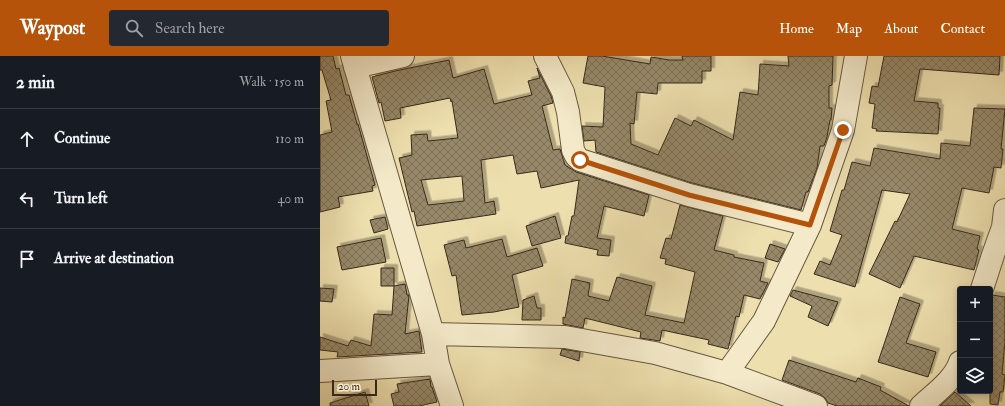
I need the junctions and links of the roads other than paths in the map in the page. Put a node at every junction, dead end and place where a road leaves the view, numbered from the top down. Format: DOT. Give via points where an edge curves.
graph roads {
  1 [pos="403,56"];
  2 [pos="545,56"];
  3 [pos="856,56"];
  4 [pos="353,61"];
  5 [pos="1005,210"];
  6 [pos="810,225"];
  7 [pos="983,286"];
  8 [pos="433,334"];
  9 [pos="438,364"];
  10 [pos="957,369"];
  11 [pos="320,371"];
  12 [pos="727,373"];
  13 [pos="452,406"];
  14 [pos="816,406"];
  15 [pos="921,406"];
  1 -- 4 [label="street"];
  2 -- 6 [label="street" via="564,92 573,150 580,160 689,195"];
  3 -- 6 [label="street" via="843,130"];
  4 -- 8 [label="street"];
  5 -- 7 [label="street" via="1003,227"];
  6 -- 12 [label="street" via="764,321"];
  8 -- 9 [label="street"];
  8 -- 12 [label="street" via="565,336 655,353"];
  9 -- 11 [label="street"];
  9 -- 13 [label="street"];
  10 -- 15 [label="street" via="947,382"];
  12 -- 14 [label="street"];
}
